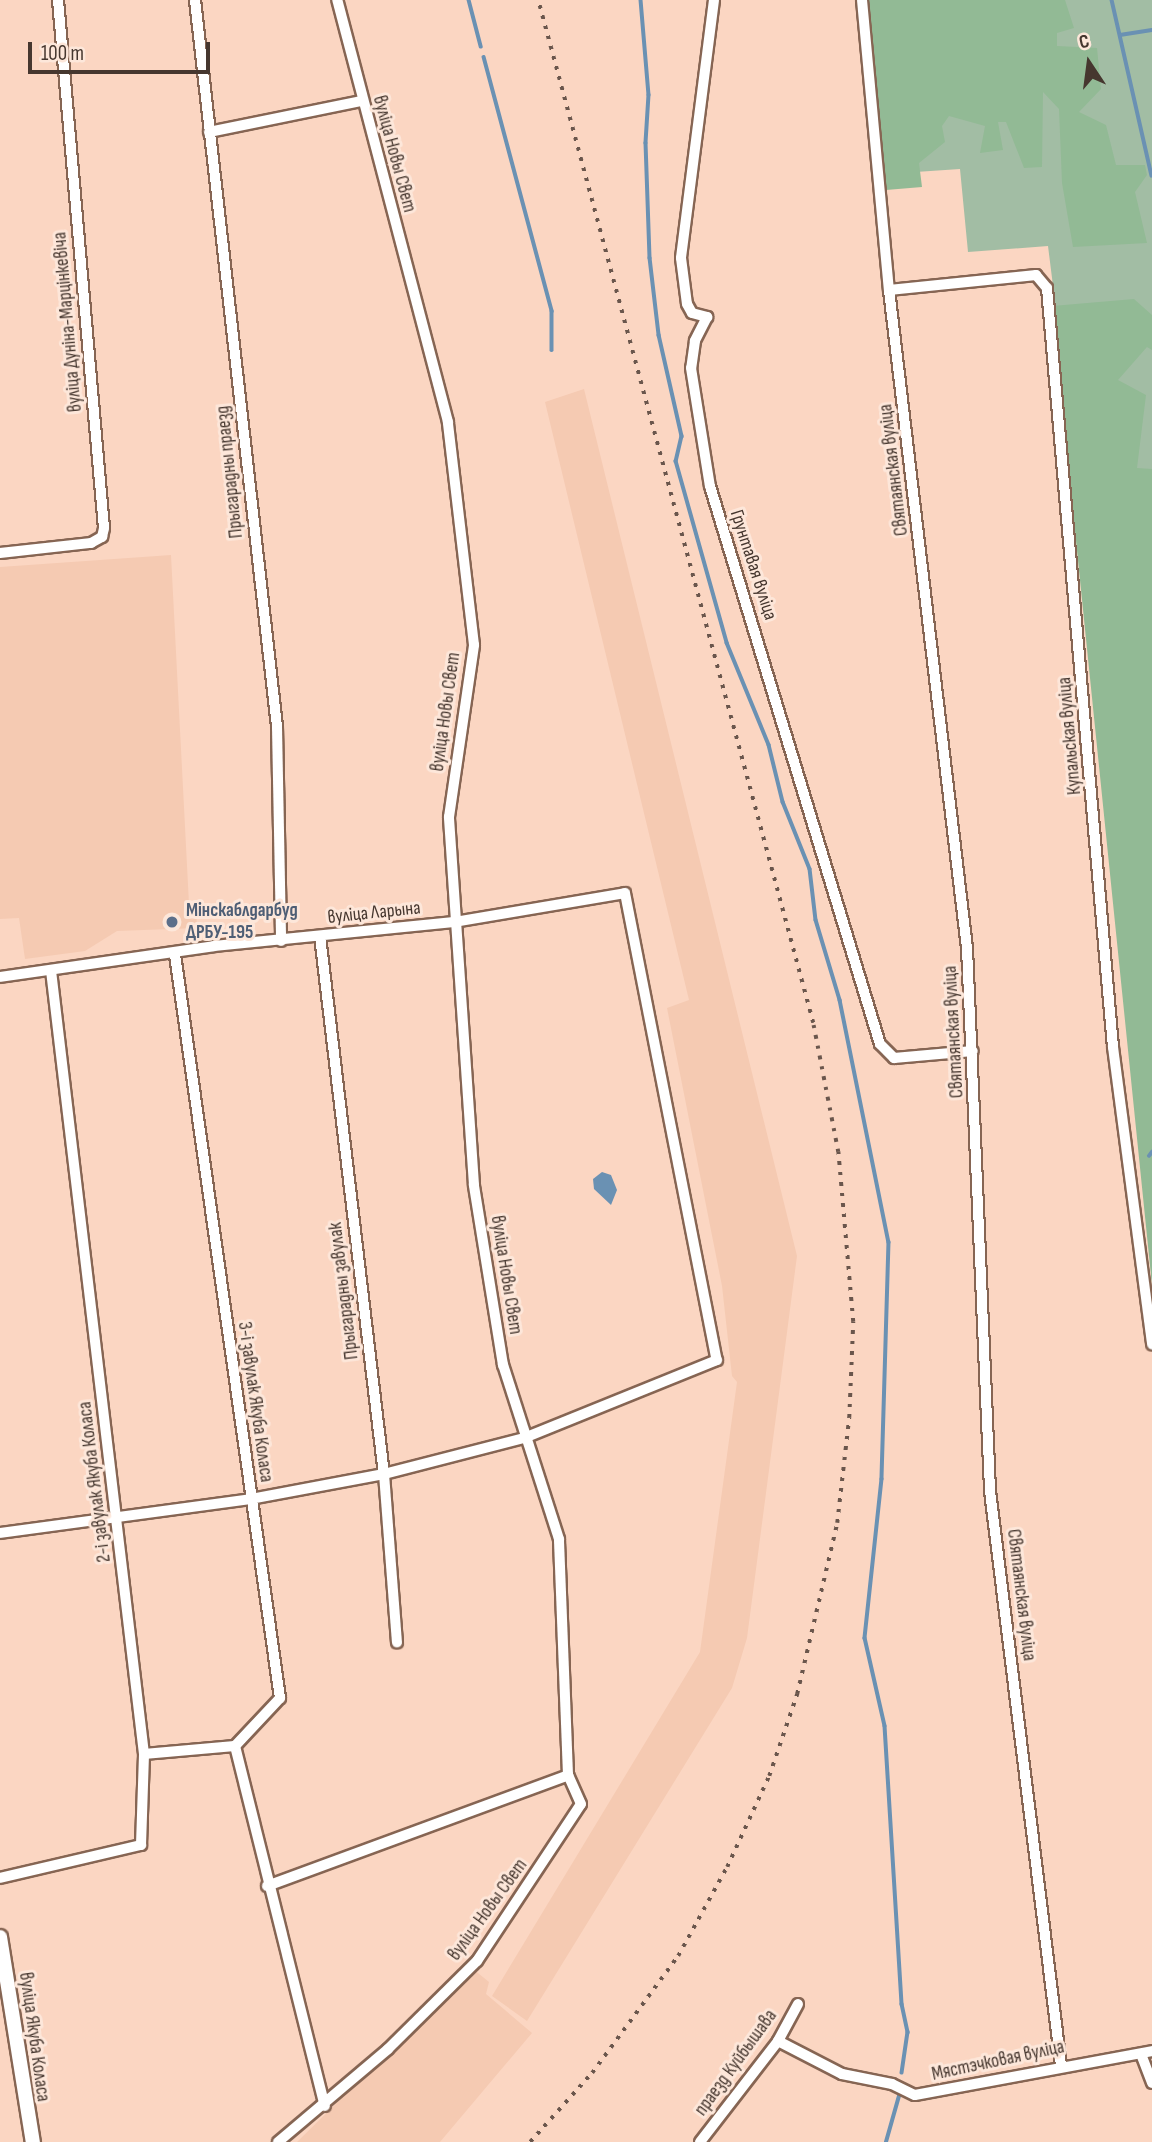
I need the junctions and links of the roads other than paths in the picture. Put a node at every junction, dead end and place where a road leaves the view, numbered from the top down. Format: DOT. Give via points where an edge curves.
graph roads {
  1 [pos="58,0"];
  2 [pos="195,0"];
  3 [pos="337,0"];
  4 [pos="714,0"];
  5 [pos="862,0"];
  6 [pos="362,101"];
  7 [pos="209,132"];
  8 [pos="889,290"];
  9 [pos="0,553"];
  10 [pos="454,922"];
  11 [pos="320,936"];
  12 [pos="281,941"];
  13 [pos="175,955"];
  14 [pos="51,971"];
  15 [pos="0,978"];
  16 [pos="973,1051"];
  17 [pos="1152,1344"];
  18 [pos="524,1438"];
  19 [pos="384,1474"];
  20 [pos="251,1499"];
  21 [pos="117,1519"];
  22 [pos="0,1533"];
  23 [pos="397,1643"];
  24 [pos="235,1746"];
  25 [pos="144,1754"];
  26 [pos="568,1775"];
  27 [pos="0,1878"];
  28 [pos="267,1886"];
  29 [pos="0,1937"];
  30 [pos="798,2004"];
  31 [pos="778,2041"];
  32 [pos="1152,2051"];
  33 [pos="1141,2054"];
  34 [pos="1061,2064"];
  35 [pos="1152,2083"];
  36 [pos="325,2106"];
  37 [pos="33,2142"];
  38 [pos="278,2142"];
  39 [pos="700,2142"];
  1 -- 9 [label="street, вуліца Дуніна-Марцінкевіча" via="104,528 102,537 91,543"];
  2 -- 7 [label="street, Прыгарадны праезд"];
  3 -- 6 [label="street, вуліца Новы Свет"];
  4 -- 16 [label="street, Грунтавая вуліца" via="681,258 687,304 692,313 707,317 695,341 691,368 710,486 880,1044 894,1058"];
  5 -- 8 [label="street, Святаянская вуліца"];
  6 -- 7 [label="street"];
  6 -- 10 [label="street, вуліца Новы Свет" via="448,422 474,645 449,817"];
  7 -- 12 [label="street, Прыгарадны праезд" via="277,727"];
  8 -- 16 [label="street, Святаянская вуліца" via="966,935"];
  8 -- 17 [label="street, Купальская вуліца" via="1036,275 1047,288 1113,1047"];
  10 -- 11 [label="street, вуліца Ларына"];
  10 -- 18 [label="street, вуліца Новы Свет" via="474,1185 503,1365"];
  10 -- 18 [label="street, вуліца Ларына" via="625,893 717,1360"];
  11 -- 12 [label="street, вуліца Ларына"];
  11 -- 19 [label="street, Прыгарадны завулак"];
  12 -- 13 [label="street, вуліца Ларына"];
  13 -- 14 [label="street, вуліца Ларына"];
  13 -- 20 [label="street, 3-і завулак Якуба Коласа"];
  14 -- 15 [label="street, вуліца Ларына"];
  14 -- 21 [label="street, 2-і завулак Якуба Коласа"];
  16 -- 34 [label="street, Святаянская вуліца" via="990,1491"];
  18 -- 19 [label="street"];
  18 -- 26 [label="street, вуліца Новы Свет" via="559,1539"];
  19 -- 20 [label="street"];
  19 -- 23 [label="street, Прыгарадны завулак"];
  20 -- 21 [label="street"];
  20 -- 24 [label="street, 3-і завулак Якуба Коласа" via="281,1698"];
  21 -- 22 [label="street"];
  21 -- 25 [label="street, 2-і завулак Якуба Коласа"];
  24 -- 25 [label="street"];
  24 -- 28 [label="street"];
  25 -- 27 [label="street, 2-і завулак Якуба Коласа" via="141,1844"];
  26 -- 28 [label="street"];
  26 -- 36 [label="street, вуліца Новы Свет" via="582,1804 477,1961"];
  28 -- 36 [label="street"];
  29 -- 37 [label="street, вуліца Якуба Коласа"];
  30 -- 31 [label="street, праезд Куйбышава"];
  31 -- 34 [label="street, Мястэчковая вуліца" via="842,2074 892,2084 915,2095"];
  31 -- 39 [label="street, праезд Куйбышава"];
  32 -- 33 [label="street, Мястэчковая вуліца"];
  33 -- 34 [label="street, Мястэчковая вуліца"];
  33 -- 35 [label="street"];
  36 -- 38 [label="street, вуліца Новы Свет"];
}
